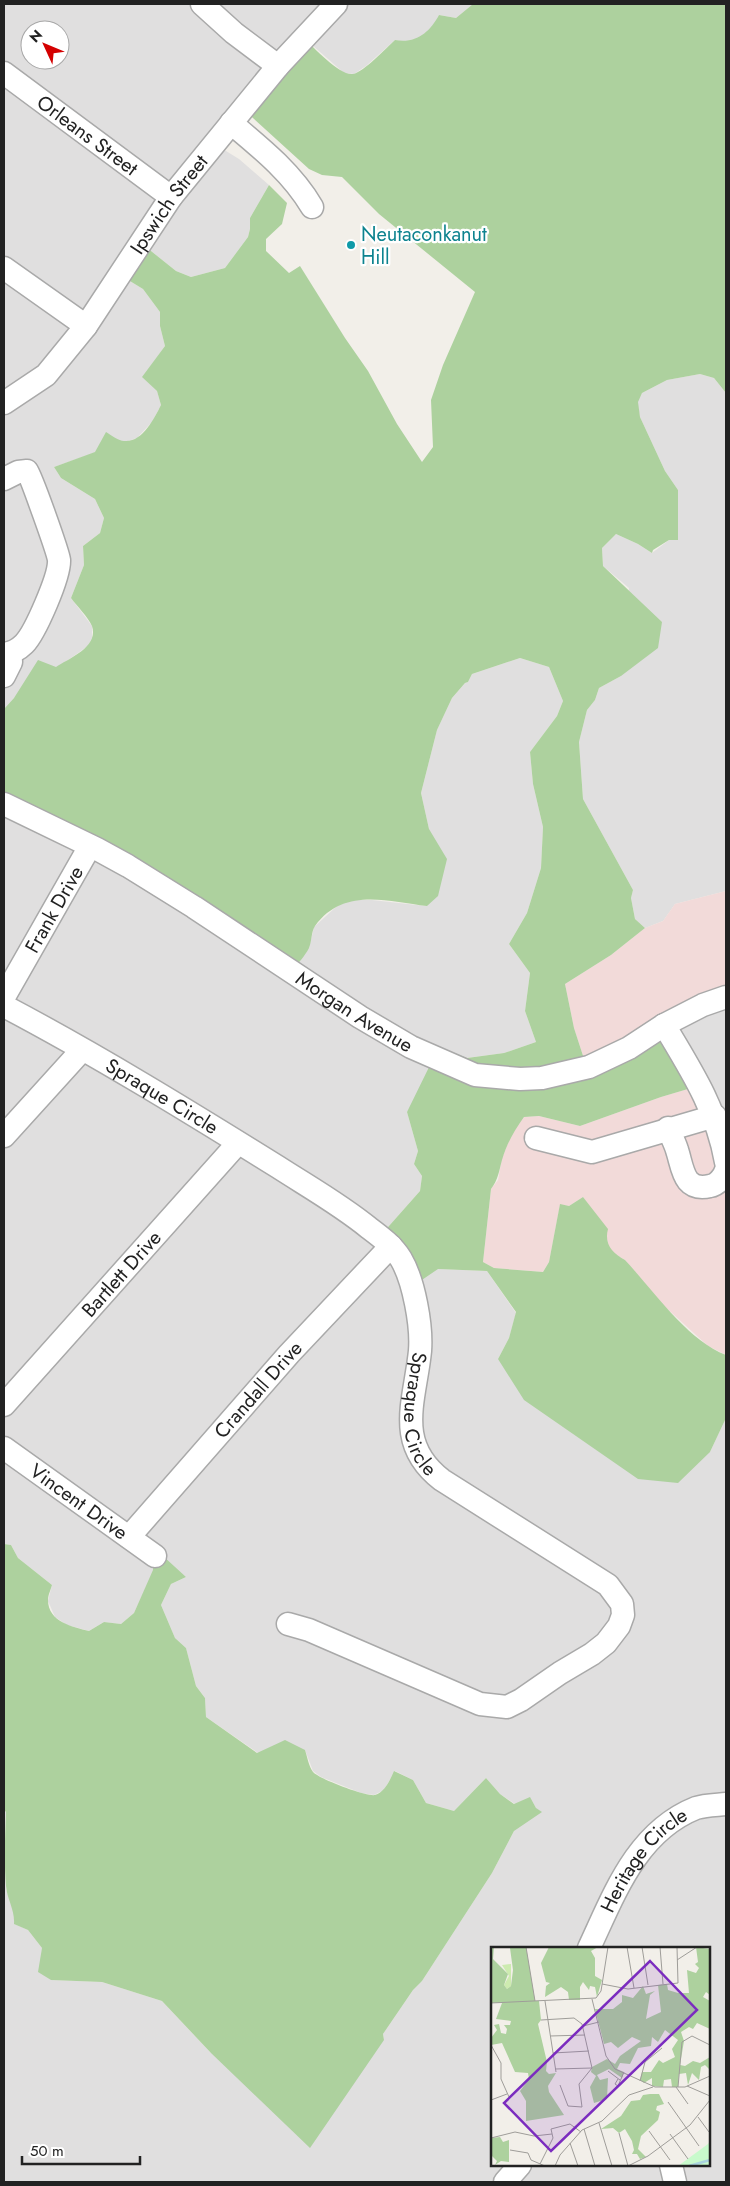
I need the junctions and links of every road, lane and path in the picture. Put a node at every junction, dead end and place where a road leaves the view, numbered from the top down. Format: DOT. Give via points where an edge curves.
graph roads {
  1 [pos="202,4"];
  2 [pos="336,4"];
  3 [pos="278,66"];
  4 [pos="4,73"];
  5 [pos="231,123"];
  6 [pos="171,197"];
  7 [pos="312,207"];
  8 [pos="4,268"];
  9 [pos="86,326"];
  10 [pos="4,402"];
  11 [pos="4,479"];
  12 [pos="7,654"];
  13 [pos="4,676"];
  14 [pos="4,804"];
  15 [pos="90,846"];
  16 [pos="4,997"];
  17 [pos="726,997"];
  18 [pos="4,1006"];
  19 [pos="664,1025"];
  20 [pos="82,1050"];
  21 [pos="714,1116"];
  22 [pos="668,1128"];
  23 [pos="4,1136"];
  24 [pos="536,1138"];
  25 [pos="238,1143"];
  26 [pos="726,1162"];
  27 [pos="726,1170"];
  28 [pos="391,1246"];
  29 [pos="4,1405"];
  30 [pos="4,1448"];
  31 [pos="129,1537"];
  32 [pos="155,1556"];
  33 [pos="288,1624"];
  34 [pos="726,1804"];
  35 [pos="589,1947"];
  36 [pos="519,2166"];
  37 [pos="670,2166"];
  38 [pos="505,2182"];
  39 [pos="675,2182"];
  1 -- 3 [label="street"];
  2 -- 3 [label="street, Ipswich Street"];
  3 -- 5 [label="street, Ipswich Street"];
  4 -- 6 [label="street, Orleans Street"];
  5 -- 6 [label="street, Ipswich Street"];
  5 -- 7 [label="street" via="282,168"];
  6 -- 9 [label="street, Ipswich Street"];
  8 -- 9 [label="street"];
  9 -- 10 [label="street, Ipswich Street" via="46,375"];
  11 -- 12 [label="street" via="27,471 31,476 59,560 58,573 25,643"];
  12 -- 13 [label="street" via="11,662"];
  14 -- 15 [label="street, Morgan Avenue"];
  15 -- 16 [label="street, Frank Drive"];
  15 -- 19 [label="street, Morgan Avenue" via="186,902 360,1017 411,1047 474,1074 520,1079 566,1073 612,1057"];
  17 -- 19 [label="street, Morgan Avenue"];
  18 -- 20 [label="street, Spraque Circle"];
  19 -- 21 [label="street" via="694,1074"];
  20 -- 23 [label="street"];
  20 -- 25 [label="street, Spraque Circle"];
  21 -- 22 [label="street"];
  21 -- 26 [label="street"];
  22 -- 24 [label="street" via="592,1152"];
  22 -- 27 [label="street" via="683,1174 691,1184 714,1185"];
  25 -- 28 [label="street, Spraque Circle" via="352,1214"];
  25 -- 29 [label="street, Bartlett Drive"];
  28 -- 31 [label="street, Crandall Drive" via="290,1354"];
  28 -- 33 [label="street, Spraque Circle" via="410,1277 415,1298 420,1351 411,1427 412,1441 423,1462 442,1480 608,1584 622,1604 623,1615 613,1635 592,1654 507,1707 480,1704 309,1630"];
  30 -- 31 [label="street, Vincent Drive"];
  31 -- 32 [label="street, Vincent Drive"];
  34 -- 35 [label="street, Heritage Circle" via="697,1808 669,1822 644,1846 617,1888"];
  36 -- 38 [label="street"];
  37 -- 39 [label="street"];
}
